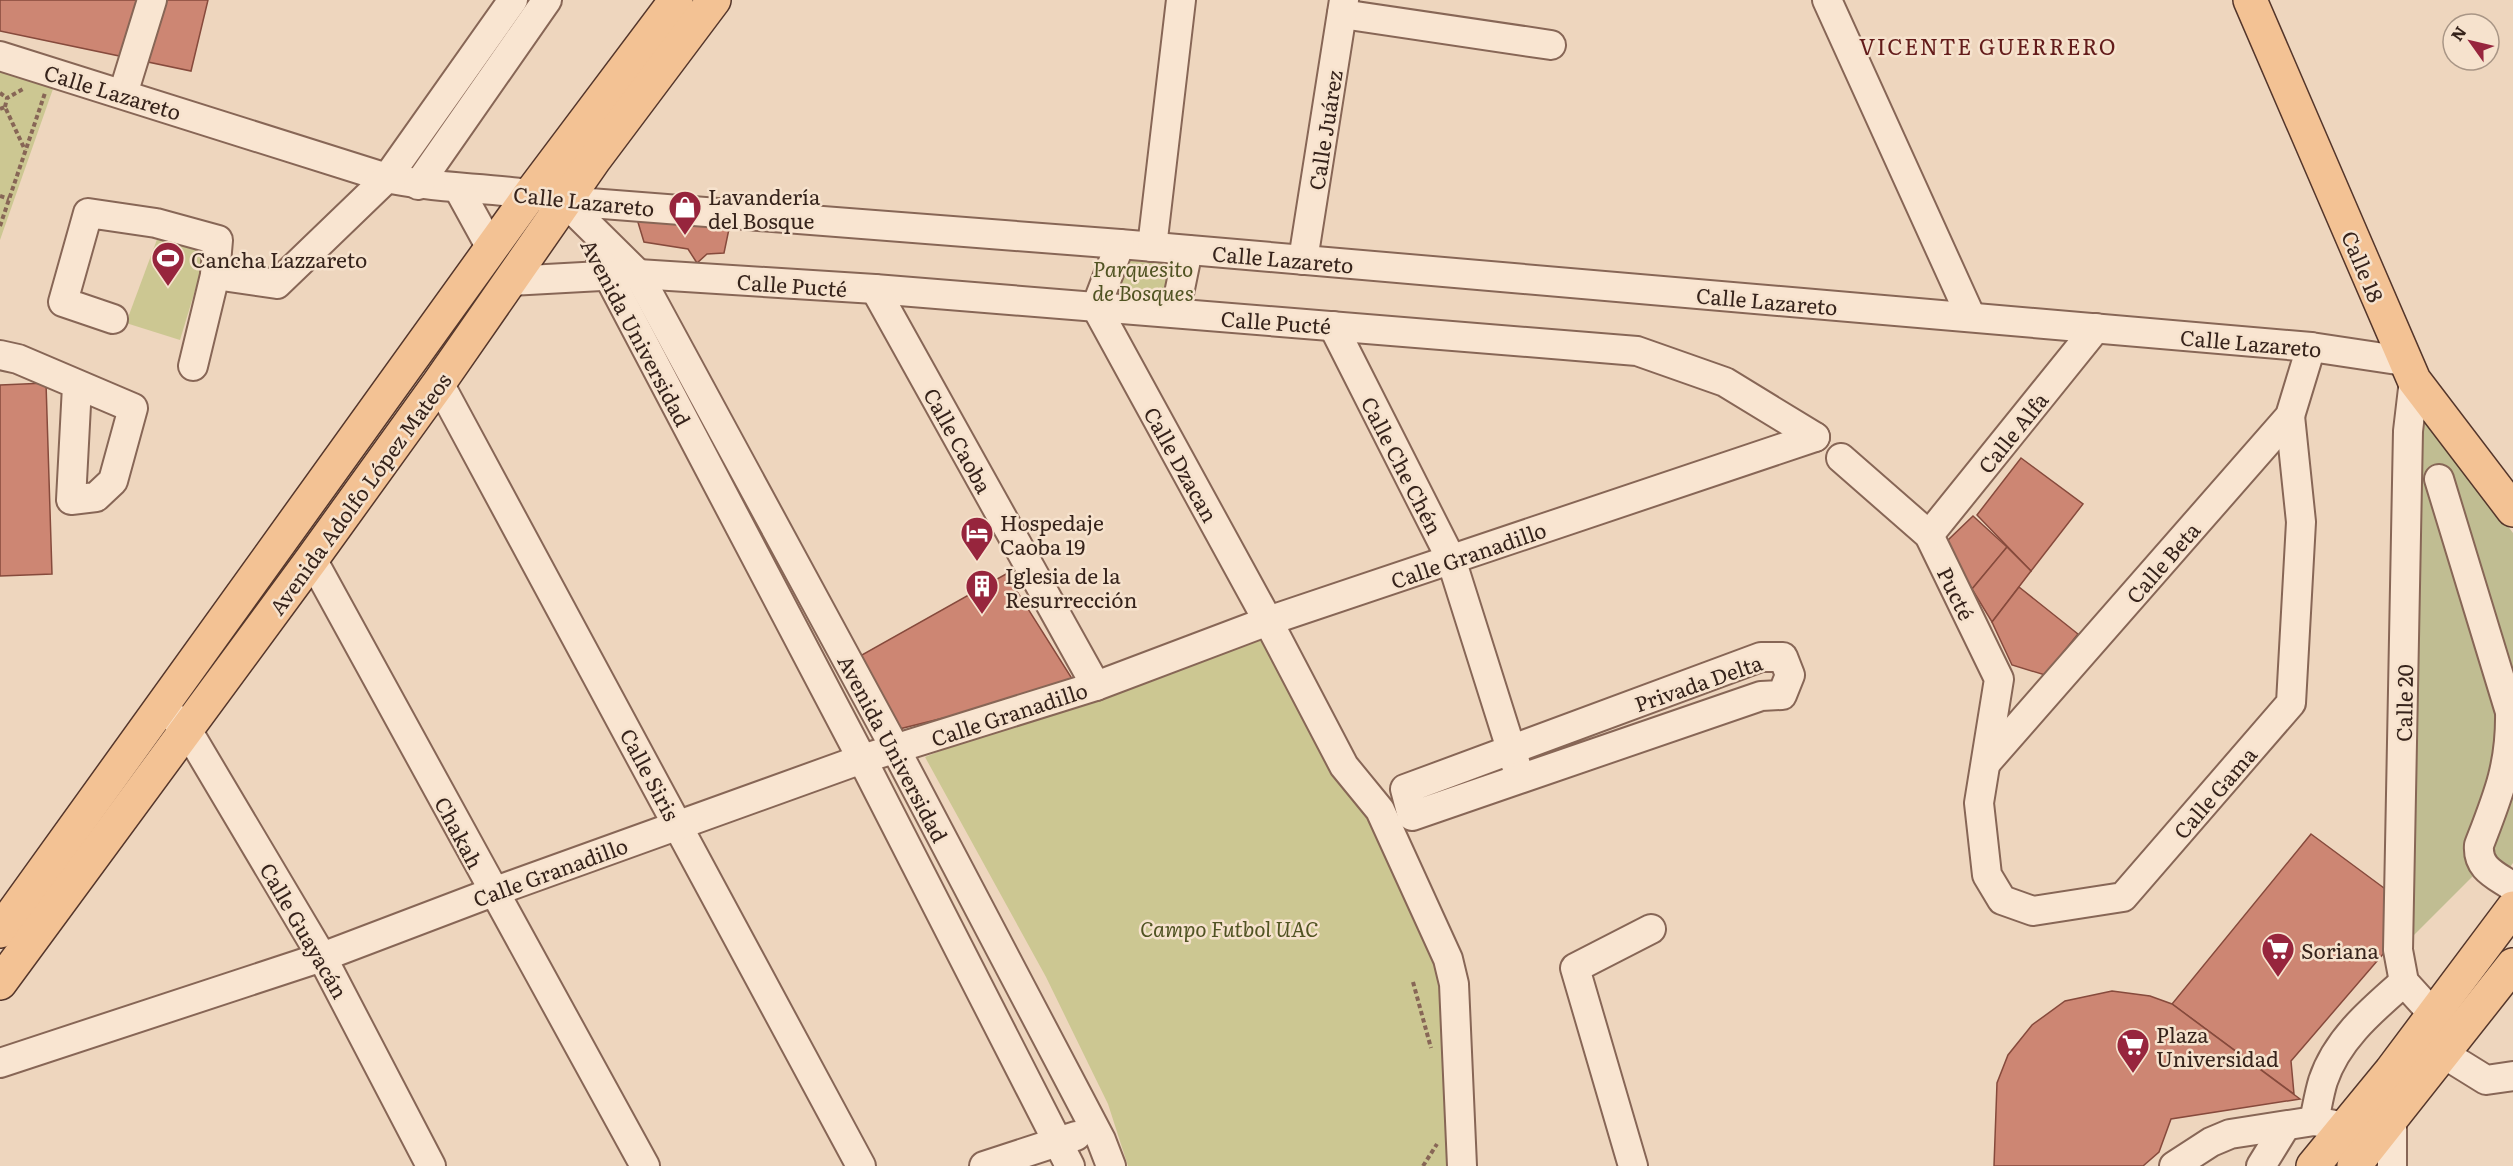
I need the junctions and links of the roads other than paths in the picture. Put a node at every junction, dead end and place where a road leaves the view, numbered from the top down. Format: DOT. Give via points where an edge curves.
graph roads {
  1 [pos="152,0"];
  2 [pos="513,0"];
  3 [pos="547,0"];
  4 [pos="676,0"];
  5 [pos="714,0"];
  6 [pos="1181,0"];
  7 [pos="1827,0"];
  8 [pos="2250,0"];
  9 [pos="1343,7"];
  10 [pos="1551,45"];
  11 [pos="0,56"];
  12 [pos="123,94"];
  13 [pos="387,178"];
  14 [pos="418,185"];
  15 [pos="458,188"];
  16 [pos="531,193"];
  17 [pos="564,201"];
  18 [pos="1120,244"];
  19 [pos="1152,247"];
  20 [pos="491,248"];
  21 [pos="1188,250"];
  22 [pos="1303,260"];
  23 [pos="638,274"];
  24 [pos="215,275"];
  25 [pos="609,276"];
  26 [pos="510,281"];
  27 [pos="874,289"];
  28 [pos="1096,307"];
  29 [pos="1174,313"];
  30 [pos="1971,317"];
  31 [pos="113,319"];
  32 [pos="1333,326"];
  33 [pos="2096,328"];
  34 [pos="2311,347"];
  35 [pos="0,356"];
  36 [pos="193,366"];
  37 [pos="2409,370"];
  38 [pos="439,382"];
  39 [pos="77,386"];
  40 [pos="2290,416"];
  41 [pos="1815,437"];
  42 [pos="1841,458"];
  43 [pos="2477,462"];
  44 [pos="2439,479"];
  45 [pos="2407,494"];
  46 [pos="2513,510"];
  47 [pos="1929,535"];
  48 [pos="312,559"];
  49 [pos="1451,559"];
  50 [pos="1268,621"];
  51 [pos="1096,686"];
  52 [pos="1663,694"];
  53 [pos="1630,706"];
  54 [pos="161,707"];
  55 [pos="1684,723"];
  56 [pos="186,728"];
  57 [pos="1644,736"];
  58 [pos="896,750"];
  59 [pos="1511,751"];
  60 [pos="862,759"];
  61 [pos="1986,762"];
  62 [pos="1520,779"];
  63 [pos="678,824"];
  64 [pos="2513,887"];
  65 [pos="492,892"];
  66 [pos="2513,908"];
  67 [pos="1651,929"];
  68 [pos="0,931"];
  69 [pos="322,957"];
  70 [pos="2513,965"];
  71 [pos="2404,982"];
  72 [pos="0,983"];
  73 [pos="2433,1014"];
  74 [pos="2444,1054"];
  75 [pos="0,1063"];
  76 [pos="2391,1071"];
  77 [pos="2513,1076"];
  78 [pos="2392,1121"];
  79 [pos="2330,1124"];
  80 [pos="2285,1127"];
  81 [pos="1095,1130"];
  82 [pos="1064,1154"];
  83 [pos="431,1166"];
  84 [pos="645,1166"];
  85 [pos="861,1166"];
  86 [pos="984,1166"];
  87 [pos="1111,1166"];
  88 [pos="1462,1166"];
  89 [pos="1633,1166"];
  90 [pos="2174,1166"];
  91 [pos="2261,1166"];
  92 [pos="2313,1166"];
  93 [pos="2354,1166"];
  94 [pos="2392,1166"];
  1 -- 12 [label="street"];
  2 -- 13 [label="street"];
  3 -- 14 [label="street"];
  4 -- 16 [label="main road, Avenida Adolfo López Mateos"];
  5 -- 17 [label="main road, Avenida Adolfo López Mateos"];
  6 -- 19 [label="street"];
  7 -- 30 [label="street"];
  8 -- 37 [label="main road, Calle 18"];
  9 -- 10 [label="street"];
  9 -- 22 [label="street, Calle Juárez"];
  11 -- 12 [label="street, Calle Lazareto"];
  12 -- 13 [label="street, Calle Lazareto"];
  13 -- 14 [label="street, Calle Lazareto"];
  13 -- 24 [label="street" via="277,284"];
  14 -- 15 [label="street, Calle Lazareto"];
  15 -- 16 [label="street, Calle Lazareto"];
  15 -- 20 [label="street"];
  16 -- 17 [label="street, Calle Lazareto"];
  16 -- 20 [label="main road, Avenida Adolfo López Mateos"];
  17 -- 18 [label="street, Calle Lazareto"];
  17 -- 23 [label="street, Avenida Universidad"];
  17 -- 25 [label="street, Avenida Universidad"];
  17 -- 26 [label="main road, Avenida Adolfo López Mateos"];
  18 -- 19 [label="street, Calle Lazareto"];
  18 -- 28 [label="street"];
  19 -- 21 [label="street, Calle Lazareto"];
  20 -- 54 [label="main road, Avenida Adolfo López Mateos"];
  21 -- 22 [label="street, Calle Lazareto"];
  21 -- 29 [label="street"];
  22 -- 30 [label="street, Calle Lazareto"];
  23 -- 25 [label="street, Calle Pucté"];
  23 -- 27 [label="street, Calle Pucté"];
  23 -- 58 [label="street, Avenida Universidad"];
  24 -- 31 [label="street" via="218,240 156,223 88,213 63,302"];
  24 -- 36 [label="street"];
  25 -- 26 [label="street, Calle Pucté"];
  25 -- 60 [label="street, Avenida Universidad"];
  26 -- 38 [label="main road, Avenida Adolfo López Mateos"];
  27 -- 28 [label="street, Calle Pucté"];
  27 -- 51 [label="street, Calle Caoba"];
  28 -- 29 [label="street, Calle Pucté"];
  28 -- 50 [label="street, Calle Dzacan"];
  29 -- 32 [label="street, Calle Pucté"];
  30 -- 33 [label="street, Calle Lazareto"];
  32 -- 41 [label="street, Calle Pucté" via="1637,351 1725,382"];
  32 -- 49 [label="street, Calle Che Chén"];
  33 -- 34 [label="street, Calle Lazareto"];
  33 -- 47 [label="street, Calle Alfa"];
  34 -- 37 [label="street, Calle Lazareto"];
  34 -- 40 [label="street, Calle Beta"];
  35 -- 39 [label="street" via="18,359"];
  37 -- 43 [label="main road, Calle 18"];
  37 -- 45 [label="street, Calle 20"];
  38 -- 48 [label="main road, Avenida Adolfo López Mateos"];
  38 -- 63 [label="street, Calle Siris"];
  40 -- 61 [label="street, Calle Beta"];
  40 -- 61 [label="street, Calle Gama" via="2301,522 2291,703 2123,897 2033,911 2002,900 1987,875 1979,803"];
  41 -- 49 [label="street, Calle Granadillo"];
  42 -- 47 [label="street, Pucté"];
  43 -- 44 [label="street"];
  43 -- 46 [label="main road, Calle 18"];
  44 -- 45 [label="street"];
  44 -- 64 [label="street" via="2510,712 2511,744 2504,779 2478,856 2483,866"];
  45 -- 71 [label="street, Calle 20" via="2398,950"];
  47 -- 61 [label="street, Pucté" via="1999,679"];
  48 -- 56 [label="main road, Avenida Adolfo López Mateos"];
  48 -- 65 [label="street, Chakah"];
  49 -- 50 [label="street, Calle Granadillo"];
  49 -- 59 [label="street, Calle Che Chén"];
  50 -- 51 [label="street, Calle Granadillo"];
  50 -- 88 [label="street, Calle Dzacan" via="1344,766 1380,810 1448,959 1454,984"];
  51 -- 58 [label="street, Calle Granadillo"];
  52 -- 53 [label="street, Privada Delta"];
  52 -- 55 [label="street"];
  52 -- 55 [label="street, Privada Delta" via="1761,657 1783,657 1790,675 1782,695 1761,696"];
  53 -- 57 [label="street"];
  53 -- 59 [label="street, Privada Delta"];
  54 -- 56 [label="street, Calle Guayacán"];
  54 -- 68 [label="main road, Avenida Adolfo López Mateos"];
  55 -- 57 [label="street, Privada Delta"];
  56 -- 69 [label="street, Calle Guayacán"];
  56 -- 72 [label="main road, Avenida Adolfo López Mateos"];
  57 -- 62 [label="street, Privada Delta"];
  58 -- 60 [label="street, Calle Granadillo"];
  58 -- 81 [label="street, Avenida Universidad"];
  59 -- 62 [label="street, Calle Che Chén"];
  59 -- 62 [label="street, Privada Delta" via="1405,789 1412,816"];
  60 -- 63 [label="street, Calle Granadillo"];
  60 -- 82 [label="street, Avenida Universidad"];
  63 -- 65 [label="street, Calle Granadillo"];
  63 -- 85 [label="street, Calle Siris"];
  65 -- 69 [label="street, Calle Granadillo"];
  65 -- 84 [label="street, Chakah"];
  66 -- 73 [label="main road"];
  67 -- 89 [label="street" via="1575,968"];
  69 -- 75 [label="street, Calle Granadillo"];
  69 -- 83 [label="street, Calle Guayacán"];
  70 -- 74 [label="main road"];
  71 -- 73 [label="street"];
  71 -- 79 [label="street" via="2359,1022 2338,1050 2324,1080"];
  73 -- 76 [label="main road"];
  74 -- 77 [label="street" via="2486,1080"];
  74 -- 78 [label="main road"];
  76 -- 78 [label="main road"];
  76 -- 79 [label="main road"];
  78 -- 93 [label="main road"];
  78 -- 94 [label="street"];
  79 -- 80 [label="street"];
  79 -- 92 [label="main road"];
  80 -- 90 [label="street" via="2230,1134"];
  80 -- 91 [label="street"];
  81 -- 82 [label="street"];
  81 -- 87 [label="street, Avenida Universidad"];
  82 -- 86 [label="street"];
}
